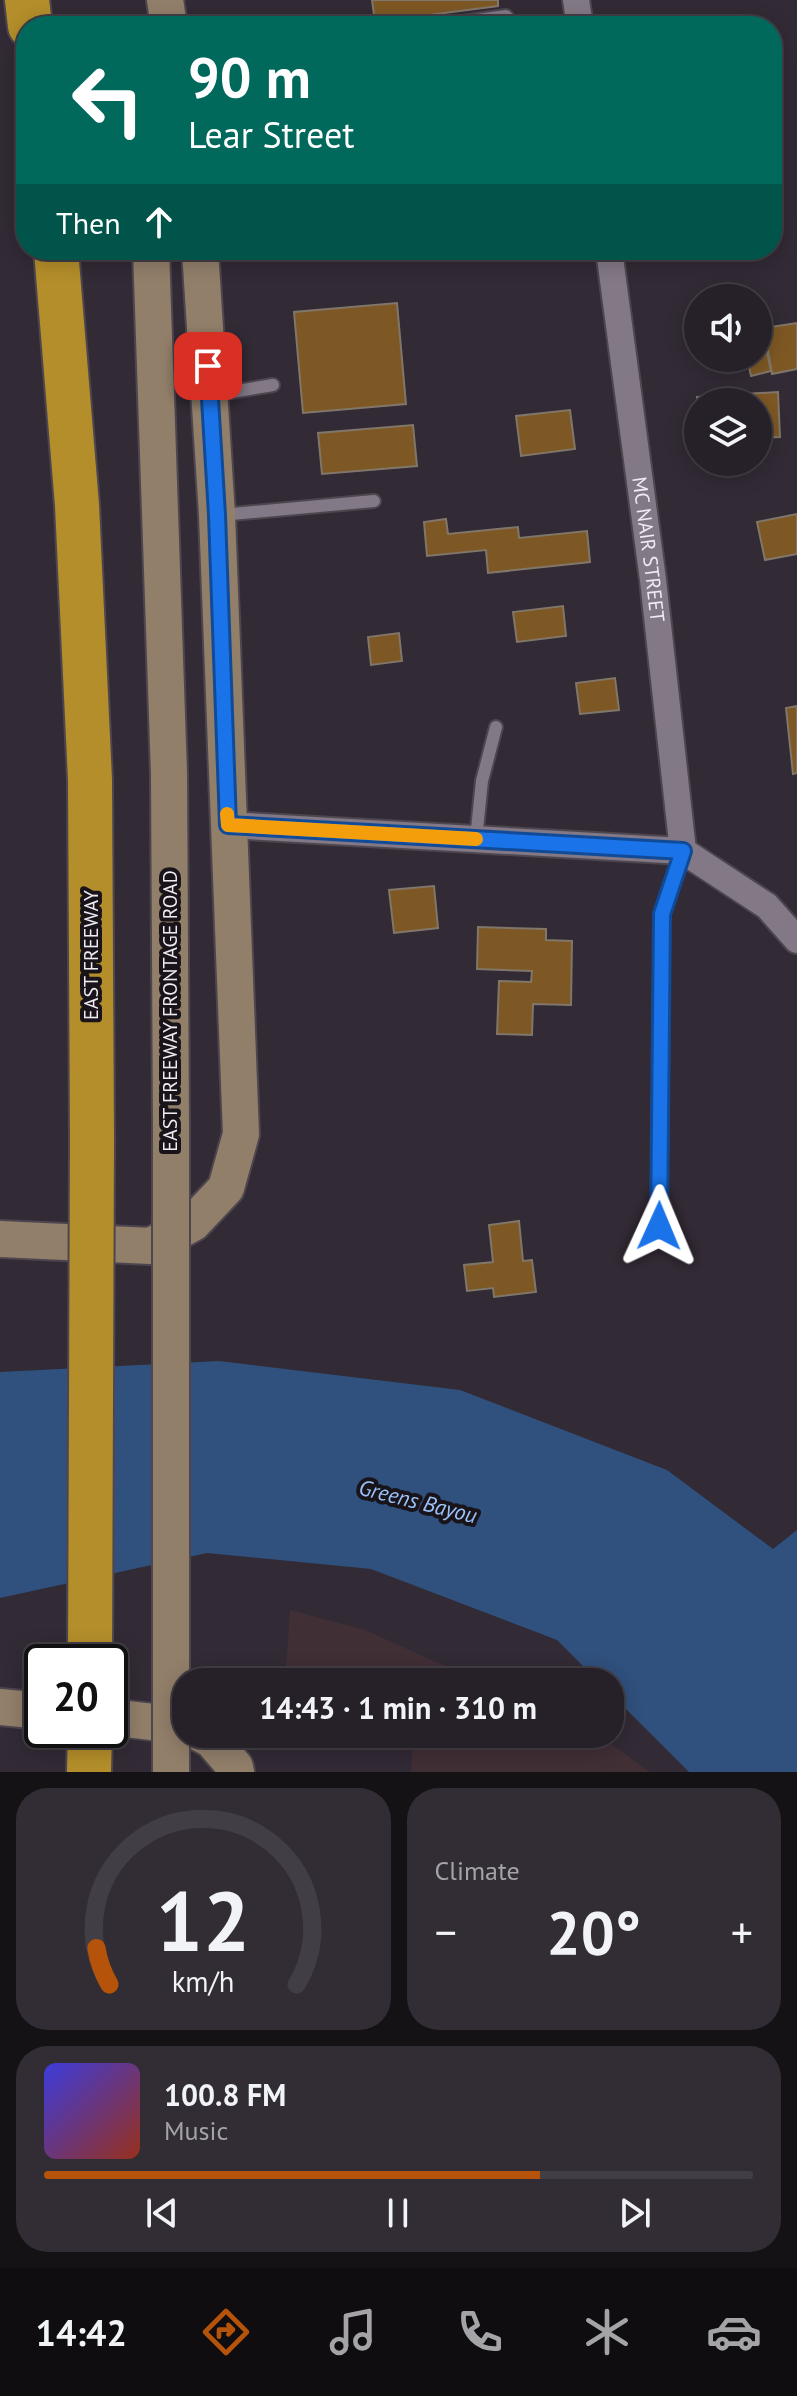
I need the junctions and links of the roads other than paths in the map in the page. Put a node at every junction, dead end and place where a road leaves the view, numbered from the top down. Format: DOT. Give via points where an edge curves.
graph roads {
  1 [pos="57,260"];
  2 [pos="151,260"];
  3 [pos="201,260"];
  4 [pos="610,260"];
  5 [pos="273,385"];
  6 [pos="210,395"];
  7 [pos="374,501"];
  8 [pos="217,515"];
  9 [pos="496,727"];
  10 [pos="228,825"];
  11 [pos="476,839"];
  12 [pos="683,851"];
  13 [pos="797,940"];
  14 [pos="659,1226"];
  15 [pos="0,1239"];
  16 [pos="90,1644"];
  17 [pos="0,1707"];
  18 [pos="24,1709"];
  19 [pos="128,1719"];
  20 [pos="172,1724"];
  21 [pos="90,1748"];
  22 [pos="219,1748"];
  23 [pos="89,1772"];
  24 [pos="171,1772"];
  25 [pos="236,1772"];
  1 -- 16 [label="highway, EAST FREEWAY, bridge" via="77,505 88,733"];
  2 -- 24 [label="main road, EAST FREEWAY FRONTAGE ROAD, bridge" via="169,774"];
  3 -- 6 [label="main road"];
  4 -- 12 [label="street, MC NAIR STREET"];
  5 -- 6 [label="lane"];
  6 -- 8 [label="main road"];
  7 -- 8 [label="lane"];
  8 -- 10 [label="main road"];
  9 -- 11 [label="lane" via="482,781"];
  10 -- 11 [label="street"];
  10 -- 15 [label="main road" via="241,1134 226,1188 193,1223 151,1246"];
  11 -- 12 [label="street"];
  12 -- 13 [label="street" via="767,906"];
  12 -- 14 [label="lane" via="662,914"];
  17 -- 18 [label="main road"];
  19 -- 20 [label="main road"];
  21 -- 23 [label="highway"];
  22 -- 25 [label="main road"];
}
